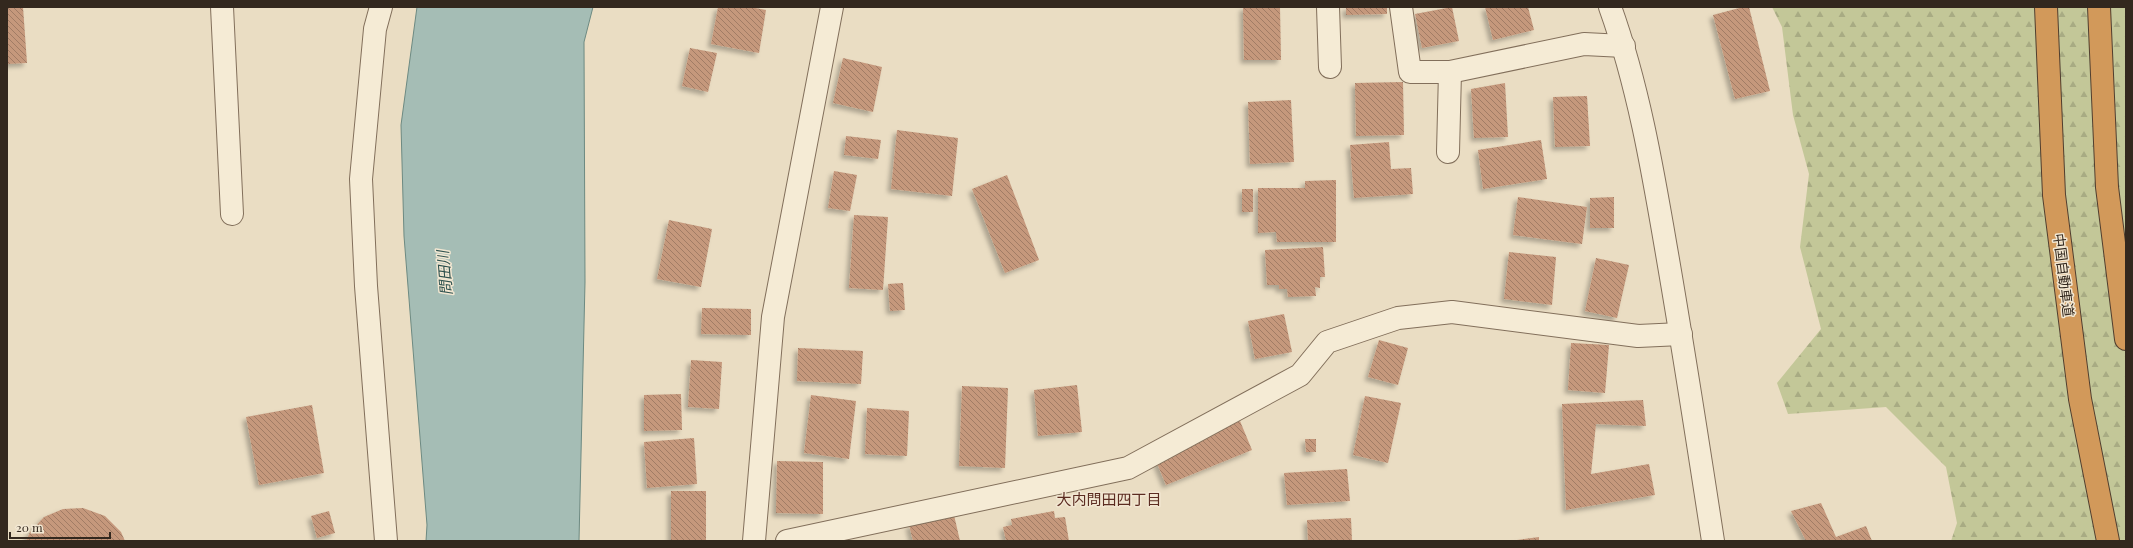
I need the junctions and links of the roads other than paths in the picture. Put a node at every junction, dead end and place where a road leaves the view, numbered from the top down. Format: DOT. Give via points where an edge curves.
graph roads {
  1 [pos="222,7"];
  2 [pos="381,7"];
  3 [pos="832,7"];
  4 [pos="1328,7"];
  5 [pos="1401,7"];
  6 [pos="1610,7"];
  7 [pos="2046,7"];
  8 [pos="2099,7"];
  9 [pos="1624,46"];
  10 [pos="1330,67"];
  11 [pos="1450,72"];
  12 [pos="1448,152"];
  13 [pos="232,214"];
  14 [pos="1681,334"];
  15 [pos="2126,339"];
  16 [pos="386,541"];
  17 [pos="754,541"];
  18 [pos="787,541"];
  19 [pos="1713,541"];
  20 [pos="2108,541"];
  1 -- 13 [label="street"];
  2 -- 16 [label="street" via="376,29 361,179 366,286"];
  3 -- 17 [label="street" via="773,317"];
  4 -- 10 [label="street"];
  5 -- 11 [label="street" via="1410,72"];
  6 -- 9 [label="street"];
  7 -- 20 [label="highway, 中国自動車道" via="2054,194 2080,399"];
  8 -- 15 [label="highway" via="2107,187"];
  9 -- 11 [label="street" via="1584,44"];
  9 -- 14 [label="street" via="1647,137"];
  11 -- 12 [label="street"];
  14 -- 18 [label="street" via="1638,336 1452,312 1398,318 1327,342 1300,375 1128,468"];
  14 -- 19 [label="street"];
}
